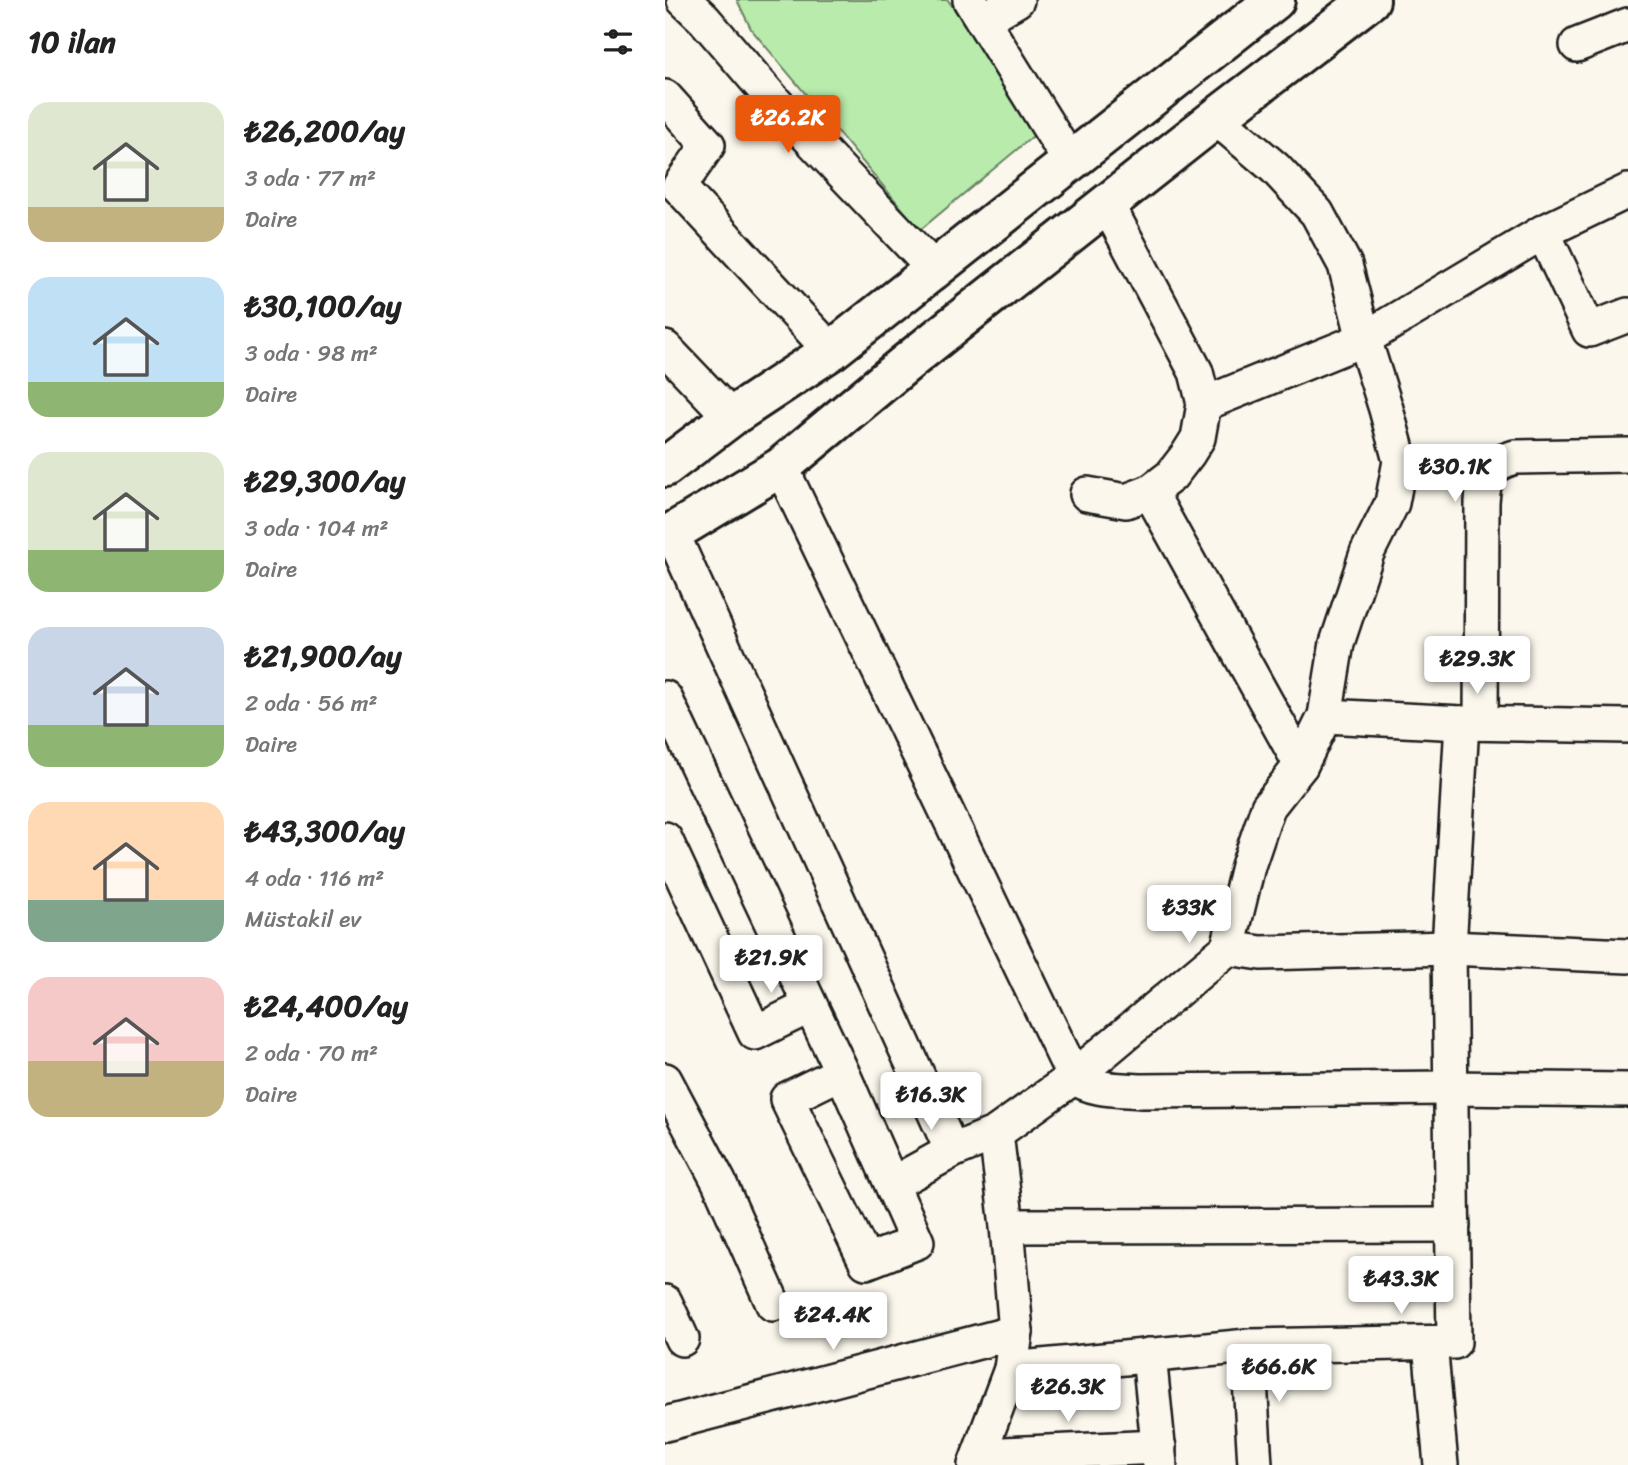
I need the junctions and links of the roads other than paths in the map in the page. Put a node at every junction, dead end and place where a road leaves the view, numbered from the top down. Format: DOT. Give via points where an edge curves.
graph roads {
  1 [pos="684,0"];
  2 [pos="1017,0"];
  3 [pos="1275,0"];
  4 [pos="1370,0"];
  5 [pos="1619,0"];
  6 [pos="977,10"];
  7 [pos="1628,18"];
  8 [pos="1628,25"];
  9 [pos="1577,45"];
  10 [pos="665,97"];
  11 [pos="1216,118"];
  12 [pos="1071,163"];
  13 [pos="1627,195"];
  14 [pos="1107,204"];
  15 [pos="1543,232"];
  16 [pos="934,269"];
  17 [pos="1628,315"];
  18 [pos="1364,339"];
  19 [pos="665,348"];
  20 [pos="831,351"];
  21 [pos="1204,404"];
  22 [pos="731,417"];
  23 [pos="1628,455"];
  24 [pos="665,467"];
  25 [pos="781,467"];
  26 [pos="1150,492"];
  27 [pos="1087,494"];
  28 [pos="669,535"];
  29 [pos="665,698"];
  30 [pos="1325,716"];
  31 [pos="1471,723"];
  32 [pos="1628,726"];
  33 [pos="1301,765"];
  34 [pos="665,839"];
  35 [pos="1229,948"];
  36 [pos="1450,948"];
  37 [pos="1628,956"];
  38 [pos="810,1006"];
  39 [pos="842,1072"];
  40 [pos="1074,1077"];
  41 [pos="665,1080"];
  42 [pos="1450,1088"];
  43 [pos="1628,1090"];
  44 [pos="996,1133"];
  45 [pos="952,1151"];
  46 [pos="892,1184"];
  47 [pos="1453,1225"];
  48 [pos="1007,1226"];
  49 [pos="665,1301"];
  50 [pos="773,1304"];
  51 [pos="1016,1332"];
  52 [pos="682,1339"];
  53 [pos="1430,1343"];
  54 [pos="1248,1346"];
  55 [pos="1149,1355"];
  56 [pos="1011,1369"];
  57 [pos="666,1423"];
  58 [pos="1160,1456"];
  59 [pos="975,1462"];
  60 [pos="1255,1465"];
  61 [pos="1441,1465"];
  1 -- 16 [label="street"];
  2 -- 6 [label="street"];
  3 -- 12 [label="main road"];
  4 -- 11 [label="main road"];
  5 -- 7 [label="street"];
  6 -- 12 [label="street"];
  8 -- 9 [label="street"];
  10 -- 20 [label="street" via="708,145 679,187"];
  11 -- 14 [label="main road"];
  11 -- 18 [label="street" via="1275,168 1317,213 1345,265"];
  12 -- 16 [label="main road"];
  13 -- 15 [label="street"];
  14 -- 21 [label="street" via="1196,372"];
  14 -- 25 [label="main road"];
  15 -- 17 [label="street" via="1589,330"];
  15 -- 18 [label="street"];
  16 -- 20 [label="main road"];
  18 -- 21 [label="street"];
  18 -- 30 [label="street" via="1401,461 1392,503 1367,553 1337,643"];
  19 -- 22 [label="street"];
  20 -- 22 [label="main road"];
  21 -- 26 [label="street" via="1198,438 1171,476"];
  22 -- 24 [label="main road"];
  23 -- 31 [label="street" via="1515,457 1491,470 1482,502"];
  25 -- 28 [label="main road"];
  25 -- 40 [label="street"];
  26 -- 27 [label="street" via="1126,501"];
  26 -- 33 [label="street"];
  28 -- 45 [label="street"];
  29 -- 38 [label="street"];
  30 -- 31 [label="street"];
  30 -- 33 [label="street"];
  31 -- 32 [label="street"];
  31 -- 36 [label="street"];
  33 -- 35 [label="street" via="1268,807 1248,866"];
  34 -- 38 [label="street" via="755,1033"];
  35 -- 36 [label="street" via="1292,953"];
  35 -- 40 [label="street"];
  36 -- 37 [label="street"];
  36 -- 42 [label="street"];
  38 -- 39 [label="street"];
  39 -- 46 [label="street"];
  39 -- 46 [label="street" via="787,1099 866,1262 917,1241"];
  40 -- 42 [label="street" via="1096,1087 1142,1091"];
  40 -- 44 [label="street"];
  41 -- 50 [label="street" via="719,1182"];
  42 -- 43 [label="street"];
  42 -- 47 [label="street"];
  44 -- 45 [label="street"];
  44 -- 48 [label="street"];
  45 -- 46 [label="street"];
  47 -- 48 [label="street"];
  47 -- 53 [label="street" via="1454,1342"];
  48 -- 51 [label="street"];
  49 -- 52 [label="street"];
  51 -- 56 [label="street"];
  51 -- 57 [label="street"];
  53 -- 54 [label="street"];
  53 -- 61 [label="street"];
  54 -- 55 [label="street"];
  54 -- 60 [label="street"];
  55 -- 56 [label="street"];
  55 -- 58 [label="street"];
  56 -- 59 [label="street"];
  58 -- 59 [label="street"];
}
